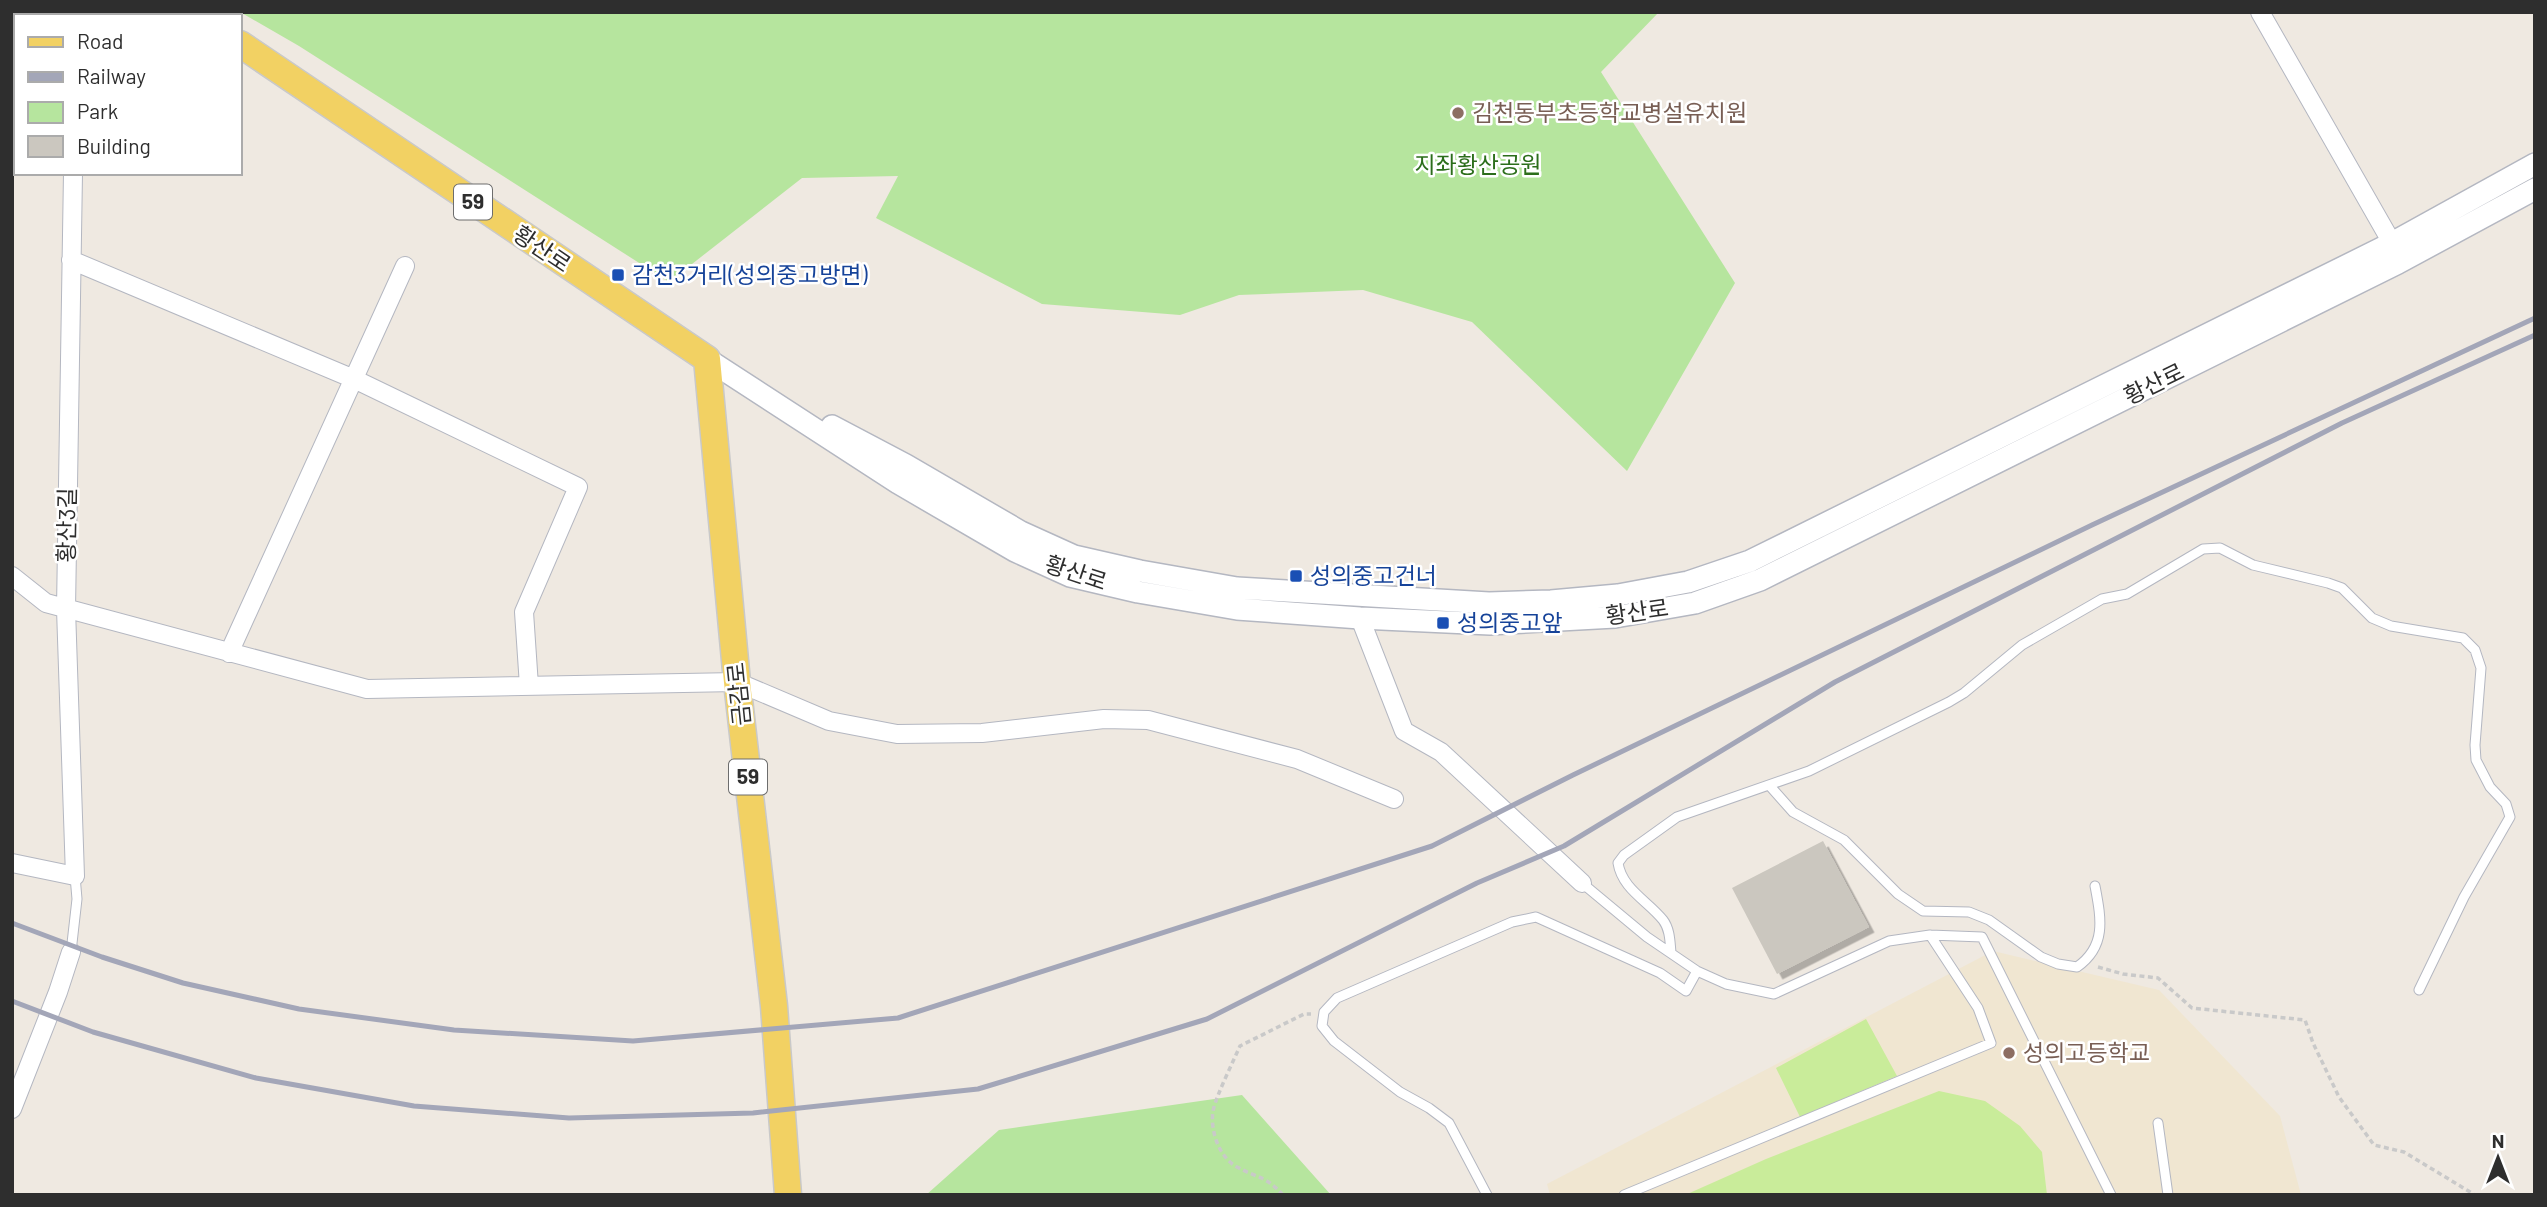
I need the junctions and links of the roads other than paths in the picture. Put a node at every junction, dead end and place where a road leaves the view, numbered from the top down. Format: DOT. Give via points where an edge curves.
graph roads {
  1 [pos="2260,12"];
  2 [pos="242,45"];
  3 [pos="2535,164"];
  4 [pos="73,175"];
  5 [pos="2535,189"];
  6 [pos="2395,253"];
  7 [pos="71,260"];
  8 [pos="405,266"];
  9 [pos="706,359"];
  10 [pos="354,379"];
  11 [pos="12,576"];
  12 [pos="66,609"];
  13 [pos="1360,618"];
  14 [pos="229,653"];
  15 [pos="737,682"];
  16 [pos="529,686"];
  17 [pos="1769,785"];
  18 [pos="1394,799"];
  19 [pos="12,863"];
  20 [pos="75,876"];
  21 [pos="1583,883"];
  22 [pos="2095,886"];
  23 [pos="1930,935"];
  24 [pos="71,952"];
  25 [pos="1671,953"];
  26 [pos="1697,971"];
  27 [pos="2419,990"];
  28 [pos="12,1109"];
  29 [pos="2158,1123"];
  30 [pos="788,1195"];
  31 [pos="1487,1195"];
  32 [pos="1624,1195"];
  33 [pos="2111,1195"];
  34 [pos="2168,1195"];
  1 -- 6 [label="street"];
  2 -- 9 [label="main road, 황산로 / 59"];
  3 -- 6 [label="street, 황산로"];
  4 -- 7 [label="street, 황산3길"];
  5 -- 6 [label="street, 황산로"];
  6 -- 9 [label="street, 황산로" via="1750,561 1688,582 1551,601 1489,603 1237,588 1074,556 1021,532"];
  6 -- 13 [label="street, 황산로" via="1760,580 1695,603 1615,617 1490,624"];
  7 -- 10 [label="street"];
  7 -- 12 [label="street, 황산3길"];
  8 -- 10 [label="street"];
  9 -- 13 [label="street, 황산로" via="898,483 1015,551 1070,576 1237,609"];
  9 -- 15 [label="main road, 금감로 / 59"];
  10 -- 14 [label="street"];
  10 -- 16 [label="street" via="578,487 524,612"];
  11 -- 12 [label="street" via="46,603"];
  12 -- 14 [label="street"];
  12 -- 20 [label="street, 황산3길"];
  13 -- 21 [label="street" via="1404,731 1441,752"];
  14 -- 16 [label="street" via="367,689"];
  15 -- 16 [label="street"];
  15 -- 18 [label="street" via="829,721 897,734 982,733 1104,719 1148,720 1297,759"];
  15 -- 30 [label="main road, 금감로 / 59" via="774,1006"];
  17 -- 22 [label="lane" via="1793,812 1844,840 1898,894 1923,911 1969,912 2057,964 2077,967 2096,948 2101,918"];
  17 -- 25 [label="lane" via="1677,817 1618,863 1627,884 1664,921"];
  17 -- 27 [label="lane" via="1843,756 1948,702 2022,645 2081,610 2127,594 2203,549 2220,548 2253,565 2342,588 2372,618 2390,626 2463,638 2475,650 2481,668 2476,760 2510,817"];
  19 -- 20 [label="street"];
  20 -- 24 [label="lane"];
  21 -- 25 [label="lane"];
  23 -- 26 [label="lane" via="1889,941 1774,994 1726,984"];
  23 -- 32 [label="lane" via="1978,1008 1991,1043"];
  23 -- 33 [label="lane" via="1982,937"];
  24 -- 28 [label="street"];
  25 -- 26 [label="lane"];
  26 -- 31 [label="lane" via="1686,991 1660,973 1536,917 1512,922 1337,998 1324,1014 1322,1026 1334,1041 1400,1092 1449,1123"];
  29 -- 34 [label="lane"];
}
